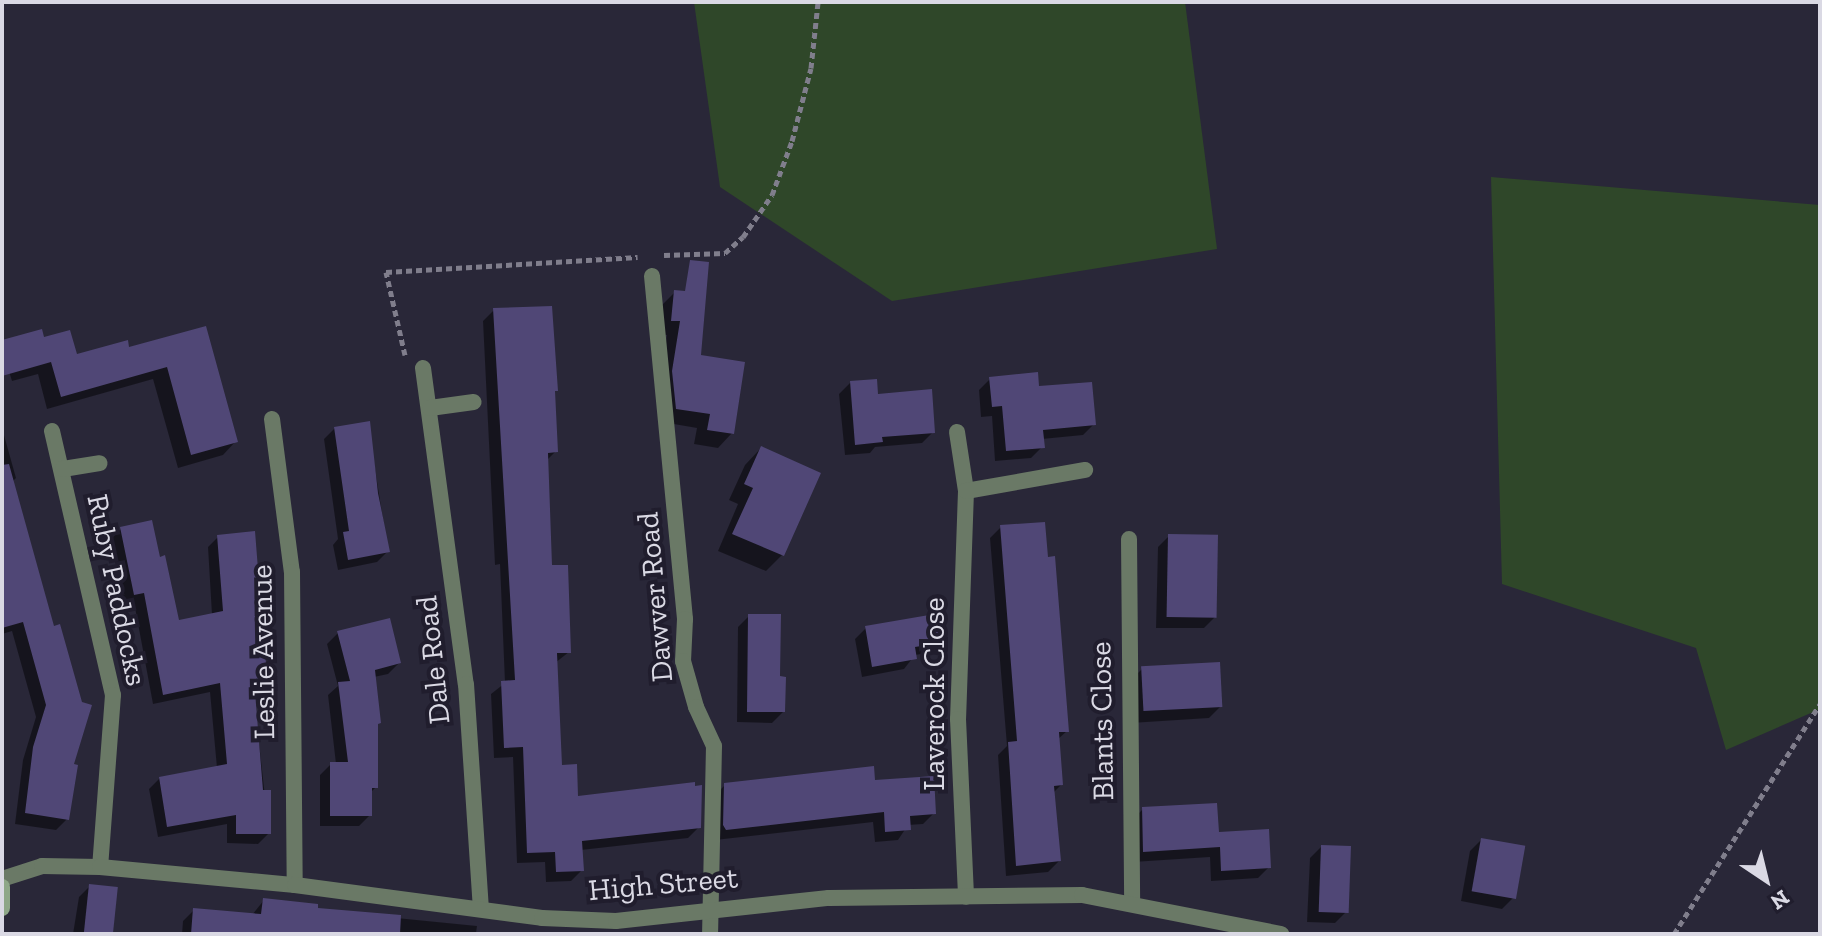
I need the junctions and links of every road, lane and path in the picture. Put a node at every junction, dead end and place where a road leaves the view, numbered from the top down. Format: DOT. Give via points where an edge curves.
graph roads {
  1 [pos="818,2"];
  2 [pos="652,276"];
  3 [pos="423,368"];
  4 [pos="474,402"];
  5 [pos="430,408"];
  6 [pos="272,419"];
  7 [pos="52,431"];
  8 [pos="957,432"];
  9 [pos="100,463"];
  10 [pos="63,469"];
  11 [pos="1085,470"];
  12 [pos="966,491"];
  13 [pos="1129,539"];
  14 [pos="1820,704"];
  15 [pos="100,867"];
  16 [pos="2,879"];
  17 [pos="295,885"];
  18 [pos="2,887"];
  19 [pos="966,897"];
  20 [pos="1132,903"];
  21 [pos="481,907"];
  22 [pos="2,908"];
  23 [pos="713,910"];
  24 [pos="710,934"];
  25 [pos="1281,934"];
  26 [pos="1674,934"];
  1 -- 3 [label="path" via="811,68 792,141 772,195 743,237 725,253 386,272 409,370"];
  2 -- 23 [label="street, Dawver Road" via="685,619 683,661 714,746"];
  3 -- 5 [label="street, Dale Road"];
  4 -- 5 [label="street"];
  5 -- 21 [label="street, Dale Road" via="466,684"];
  6 -- 17 [label="street, Leslie Avenue" via="292,572"];
  7 -- 10 [label="street, Ruby Paddocks"];
  8 -- 12 [label="street, Laverock Close"];
  9 -- 10 [label="street, Ruby Paddocks"];
  10 -- 15 [label="street, Ruby Paddocks" via="113,695"];
  11 -- 12 [label="street"];
  12 -- 19 [label="street, Laverock Close" via="958,719"];
  13 -- 20 [label="street, Blants Close"];
  14 -- 26 [label="path"];
  15 -- 16 [label="street, High Street" via="42,866"];
  15 -- 17 [label="street, High Street"];
  17 -- 21 [label="street, High Street"];
  18 -- 22 [label="street"];
  19 -- 20 [label="street, High Street" via="1082,895"];
  19 -- 23 [label="street, High Street" via="829,898"];
  20 -- 25 [label="street, High Street"];
  21 -- 23 [label="street, High Street" via="542,918 616,921"];
  23 -- 24 [label="street, Dawver Road"];
}
